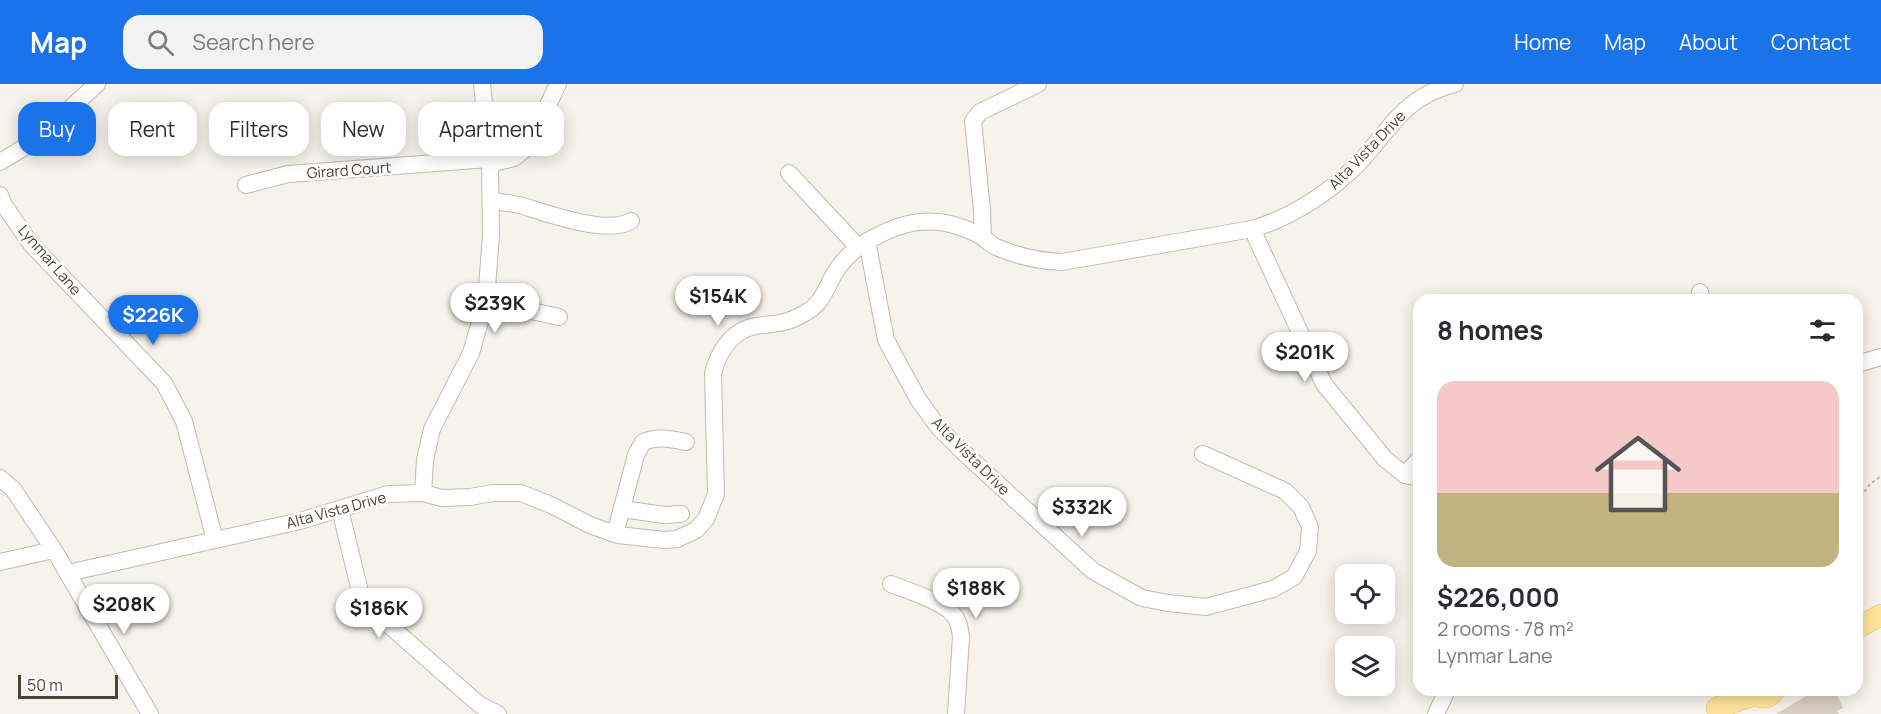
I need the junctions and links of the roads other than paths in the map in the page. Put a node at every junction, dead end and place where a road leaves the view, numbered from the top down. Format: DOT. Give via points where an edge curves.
graph roads {
  1 [pos="97,84"];
  2 [pos="482,84"];
  3 [pos="558,84"];
  4 [pos="1038,84"];
  5 [pos="1455,84"];
  6 [pos="0,162"];
  7 [pos="489,162"];
  8 [pos="789,173"];
  9 [pos="246,184"];
  10 [pos="0,195"];
  11 [pos="490,201"];
  12 [pos="631,221"];
  13 [pos="1252,229"];
  14 [pos="983,237"];
  15 [pos="863,244"];
  16 [pos="486,302"];
  17 [pos="560,317"];
  18 [pos="1881,357"];
  19 [pos="1863,362"];
  20 [pos="686,442"];
  21 [pos="1203,454"];
  22 [pos="1412,477"];
  23 [pos="0,478"];
  24 [pos="423,493"];
  25 [pos="340,509"];
  26 [pos="622,509"];
  27 [pos="681,514"];
  28 [pos="615,534"];
  29 [pos="215,540"];
  30 [pos="54,550"];
  31 [pos="0,562"];
  32 [pos="68,573"];
  33 [pos="891,584"];
  34 [pos="1881,615"];
  35 [pos="1863,625"];
  36 [pos="1444,696"];
  37 [pos="1741,696"];
  38 [pos="1712,711"];
  39 [pos="150,714"];
  40 [pos="498,714"];
  41 [pos="956,714"];
  42 [pos="1436,714"];
  1 -- 6 [label="street" via="33,142"];
  2 -- 7 [label="street"];
  3 -- 7 [label="street, Girard Court" via="528,147 514,158"];
  4 -- 14 [label="street" via="980,112 973,121"];
  5 -- 13 [label="street, Alta Vista Drive" via="1419,99 1399,114 1355,166 1324,194"];
  7 -- 9 [label="street, Girard Court" via="288,174"];
  7 -- 11 [label="street"];
  8 -- 15 [label="street"];
  10 -- 29 [label="street, Lynmar Lane" via="31,244 164,383 184,421"];
  11 -- 12 [label="street" via="599,225 623,226"];
  11 -- 16 [label="street"];
  13 -- 14 [label="street, Alta Vista Drive" via="1062,262 1040,261 994,246"];
  13 -- 22 [label="street" via="1324,384 1385,459"];
  14 -- 15 [label="street, Alta Vista Drive" via="937,221 908,222"];
  15 -- 21 [label="street, Alta Vista Drive" via="886,340 918,399 961,450 1093,571 1142,598 1206,607 1273,589 1294,577 1308,551 1310,527 1300,507 1285,491"];
  15 -- 28 [label="street, Alta Vista Drive" via="852,251 825,295 809,311 788,321 747,329 728,342 716,360 716,494 706,519 696,530 677,539"];
  16 -- 17 [label="street"];
  16 -- 24 [label="street" via="471,353 432,429"];
  18 -- 19 [label="street"];
  20 -- 26 [label="street" via="664,438 643,442"];
  23 -- 30 [label="street" via="13,489"];
  24 -- 25 [label="street, Alta Vista Drive" via="388,494"];
  24 -- 28 [label="street, Alta Vista Drive" via="442,498 521,493"];
  25 -- 29 [label="street, Alta Vista Drive"];
  25 -- 40 [label="street" via="364,604 480,705"];
  26 -- 27 [label="street"];
  26 -- 28 [label="street"];
  29 -- 32 [label="street, Alta Vista Drive"];
  30 -- 31 [label="street"];
  30 -- 32 [label="street"];
  32 -- 39 [label="street"];
  33 -- 41 [label="street" via="944,606 960,625"];
  34 -- 35 [label="main road"];
  36 -- 42 [label="street"];
  37 -- 38 [label="main road"];
}
